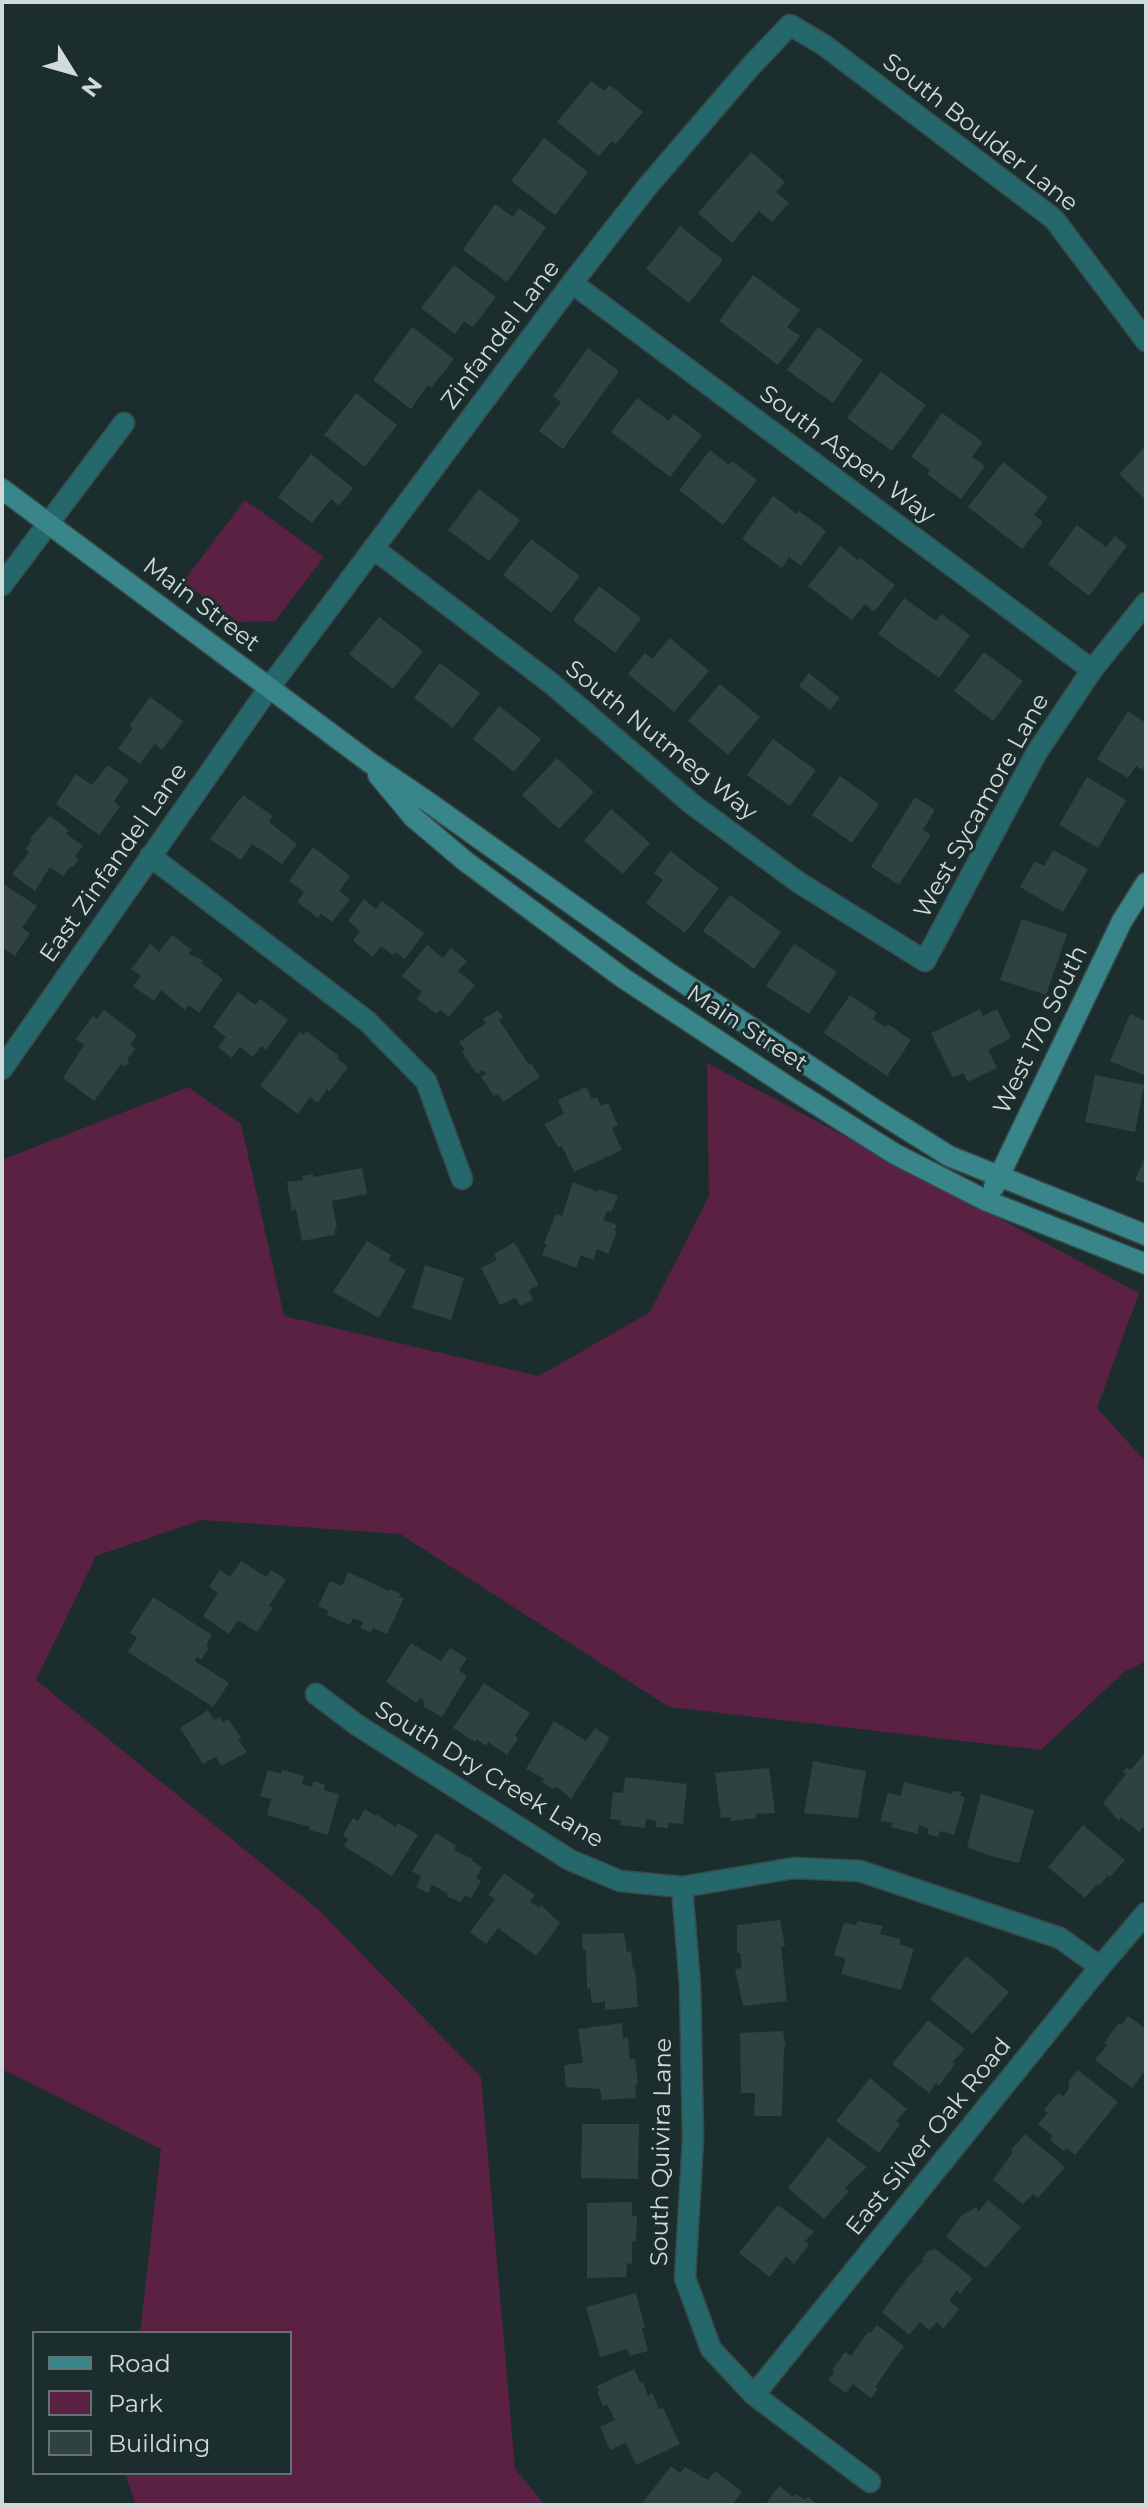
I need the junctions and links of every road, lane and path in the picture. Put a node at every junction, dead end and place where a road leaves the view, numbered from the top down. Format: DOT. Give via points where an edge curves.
graph roads {
  1 [pos="790,25"];
  2 [pos="572,283"];
  3 [pos="1146,341"];
  4 [pos="124,423"];
  5 [pos="2,489"];
  6 [pos="49,523"];
  7 [pos="374,549"];
  8 [pos="2,585"];
  9 [pos="1146,603"];
  10 [pos="1092,670"];
  11 [pos="269,688"];
  12 [pos="369,762"];
  13 [pos="150,856"];
  14 [pos="1146,883"];
  15 [pos="925,961"];
  16 [pos="2,1069"];
  17 [pos="999,1176"];
  18 [pos="462,1179"];
  19 [pos="987,1201"];
  20 [pos="1146,1235"];
  21 [pos="1146,1264"];
  22 [pos="316,1694"];
  23 [pos="682,1887"];
  24 [pos="1146,1913"];
  25 [pos="1100,1967"];
  26 [pos="754,2395"];
  27 [pos="870,2482"];
  1 -- 2 [label="street, Zinfandel Lane" via="647,187"];
  1 -- 3 [label="street, South Boulder Lane" via="824,45 1054,219"];
  2 -- 7 [label="street, Zinfandel Lane"];
  2 -- 10 [label="street, South Aspen Way"];
  4 -- 6 [label="street"];
  5 -- 6 [label="street, Main Street"];
  6 -- 8 [label="street"];
  6 -- 11 [label="street, Main Street"];
  7 -- 11 [label="street, Zinfandel Lane"];
  7 -- 15 [label="street, South Nutmeg Way" via="552,684 704,812 798,882"];
  9 -- 10 [label="street, West Sycamore Lane"];
  10 -- 15 [label="street, West Sycamore Lane" via="1037,752"];
  11 -- 12 [label="street, Main Street"];
  11 -- 13 [label="street, East Zinfandel Lane"];
  12 -- 17 [label="street, Main Street" via="663,969 877,1111 949,1156"];
  12 -- 19 [label="street, Main Street" via="439,840 623,978 895,1154"];
  13 -- 16 [label="street, East Zinfandel Lane"];
  13 -- 18 [label="street" via="367,1021 426,1081"];
  14 -- 17 [label="street, West 170 South" via="1122,921"];
  17 -- 19 [label="street, West 170 South"];
  17 -- 20 [label="street, Main Street"];
  19 -- 21 [label="street, Main Street"];
  22 -- 23 [label="street, South Dry Creek Lane" via="570,1860 620,1881"];
  23 -- 25 [label="street, South Dry Creek Lane" via="794,1868 860,1871 1060,1938"];
  23 -- 26 [label="street, South Quivira Lane" via="693,2139 685,2278 711,2349"];
  24 -- 25 [label="street, East Silver Oak Road"];
  25 -- 26 [label="street, East Silver Oak Road"];
  26 -- 27 [label="street, South Quivira Lane"];
}
